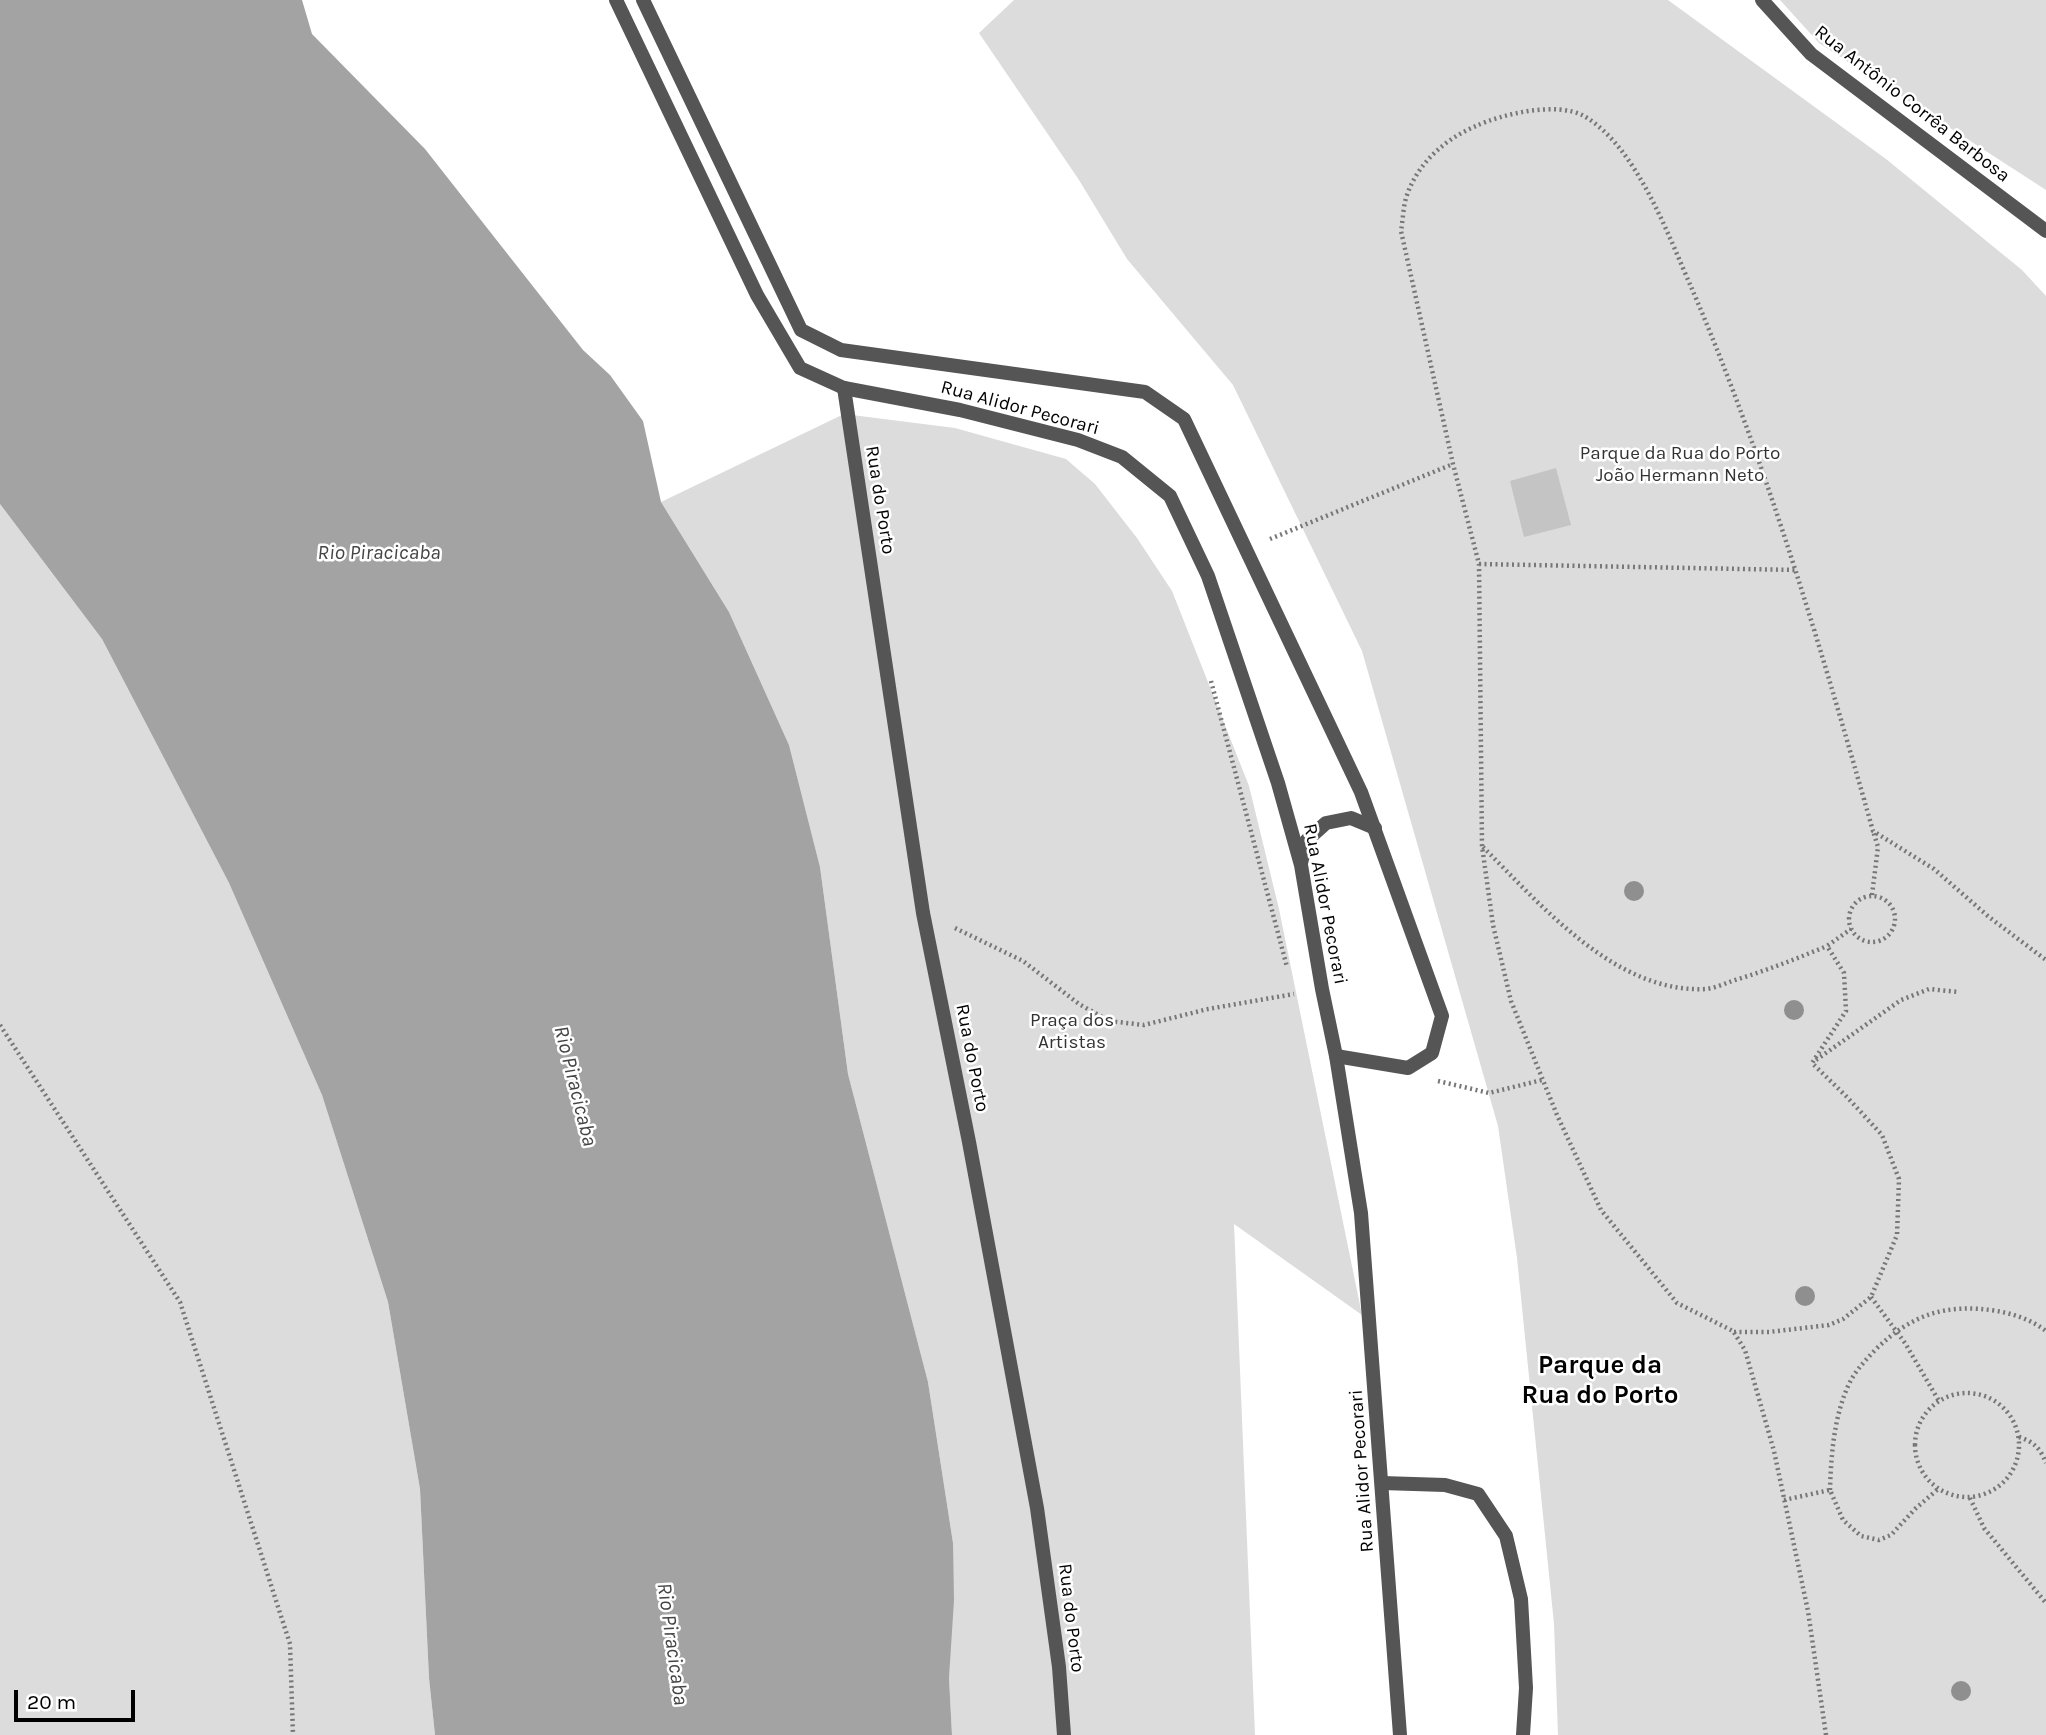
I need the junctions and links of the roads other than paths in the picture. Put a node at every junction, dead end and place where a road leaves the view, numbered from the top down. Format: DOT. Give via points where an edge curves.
graph roads {
  1 [pos="616,0"];
  2 [pos="643,0"];
  3 [pos="1762,0"];
  4 [pos="2046,231"];
  5 [pos="844,388"];
  6 [pos="1375,828"];
  7 [pos="1301,865"];
  8 [pos="1336,1056"];
  9 [pos="1382,1483"];
  10 [pos="1064,1735"];
  11 [pos="1399,1735"];
  12 [pos="1523,1735"];
  1 -- 5 [label="street, Rua Alidor Pecorari" via="757,295 800,368"];
  2 -- 6 [label="street" via="801,330 841,350 1145,392 1184,419"];
  3 -- 4 [label="street, Rua Antônio Corrêa Barbosa" via="1811,54"];
  5 -- 7 [label="street, Rua Alidor Pecorari" via="960,410 1078,440 1122,457 1170,496 1208,576"];
  5 -- 10 [label="street, Rua do Porto" via="923,913 1037,1508"];
  6 -- 7 [label="street" via="1351,818 1326,823 1307,840"];
  6 -- 8 [label="street" via="1442,1016 1432,1054 1408,1068"];
  7 -- 8 [label="street, Rua Alidor Pecorari"];
  8 -- 9 [label="street, Rua Alidor Pecorari" via="1362,1213"];
  9 -- 11 [label="street, Rua Alidor Pecorari"];
  9 -- 12 [label="street" via="1445,1485 1478,1494 1506,1536 1521,1599 1526,1688"];
}
